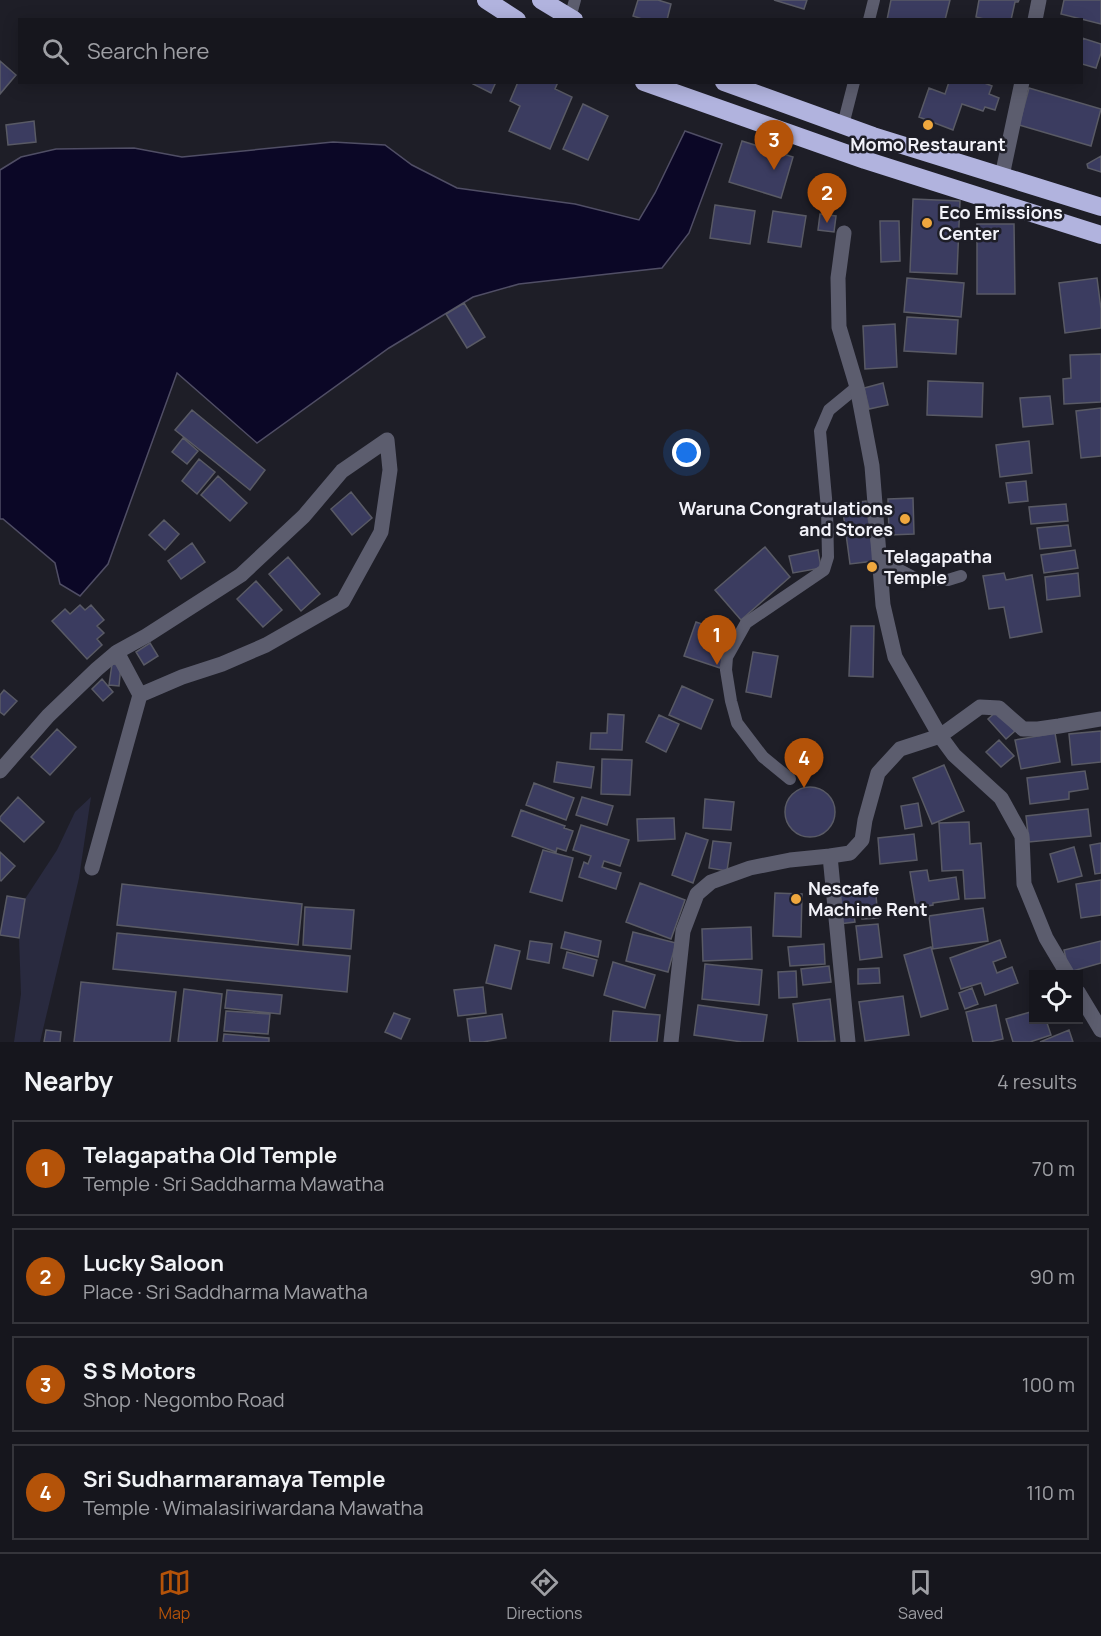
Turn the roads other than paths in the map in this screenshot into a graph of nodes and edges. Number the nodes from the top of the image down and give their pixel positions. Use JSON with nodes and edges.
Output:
{"nodes":[{"id":1,"x":486,"y":0,"type":"edge"},
{"id":2,"x":541,"y":0,"type":"edge"},
{"id":3,"x":874,"y":0,"type":"edge"},
{"id":4,"x":1039,"y":0,"type":"edge"},
{"id":5,"x":573,"y":12,"type":"edge"},
{"id":6,"x":514,"y":18,"type":"edge"},
{"id":7,"x":870,"y":18,"type":"edge"},
{"id":8,"x":1035,"y":18,"type":"edge"},
{"id":9,"x":650,"y":84,"type":"edge"},
{"id":10,"x":730,"y":84,"type":"edge"},
{"id":11,"x":853,"y":84,"type":"edge"},
{"id":12,"x":1022,"y":84,"type":"edge"},
{"id":13,"x":843,"y":125,"type":"junction"},
{"id":14,"x":1002,"y":176,"type":"junction"},
{"id":15,"x":1101,"y":207,"type":"edge"},
{"id":16,"x":844,"y":233,"type":"dead end"},
{"id":17,"x":1101,"y":235,"type":"edge"},
{"id":18,"x":857,"y":387,"type":"junction"},
{"id":19,"x":879,"y":559,"type":"junction"},
{"id":20,"x":961,"y":576,"type":"dead end"},
{"id":21,"x":117,"y":652,"type":"junction"},
{"id":22,"x":140,"y":694,"type":"junction"},
{"id":23,"x":1101,"y":719,"type":"edge"},
{"id":24,"x":940,"y":736,"type":"junction"},
{"id":25,"x":0,"y":771,"type":"edge"},
{"id":26,"x":790,"y":779,"type":"dead end"},
{"id":27,"x":830,"y":856,"type":"junction"},
{"id":28,"x":92,"y":868,"type":"dead end"},
{"id":29,"x":1065,"y":970,"type":"edge"},
{"id":30,"x":1083,"y":1000,"type":"edge"},
{"id":31,"x":1101,"y":1030,"type":"edge"},
{"id":32,"x":671,"y":1042,"type":"edge"},
{"id":33,"x":848,"y":1042,"type":"edge"}],
"edges":[{"from":1,"to":6,"type":"highway"},
{"from":2,"to":5,"type":"highway"},
{"from":3,"to":7,"type":"lane"},
{"from":4,"to":8,"type":"street"},
{"from":9,"to":17,"type":"highway"},
{"from":10,"to":13,"type":"highway"},
{"from":11,"to":13,"type":"lane"},
{"from":12,"to":14,"type":"street"},
{"from":13,"to":14,"type":"highway"},
{"from":14,"to":15,"type":"highway"},
{"from":16,"to":18,"type":"street"},
{"from":18,"to":19,"type":"street"},
{"from":18,"to":26,"type":"lane"},
{"from":19,"to":20,"type":"lane"},
{"from":19,"to":24,"type":"street"},
{"from":21,"to":22,"type":"street"},
{"from":21,"to":22,"type":"street"},
{"from":21,"to":25,"type":"street"},
{"from":22,"to":28,"type":"street"},
{"from":23,"to":24,"type":"street"},
{"from":24,"to":27,"type":"street"},
{"from":24,"to":29,"type":"street"},
{"from":27,"to":32,"type":"street"},
{"from":27,"to":33,"type":"street"},
{"from":30,"to":31,"type":"street"}]}
